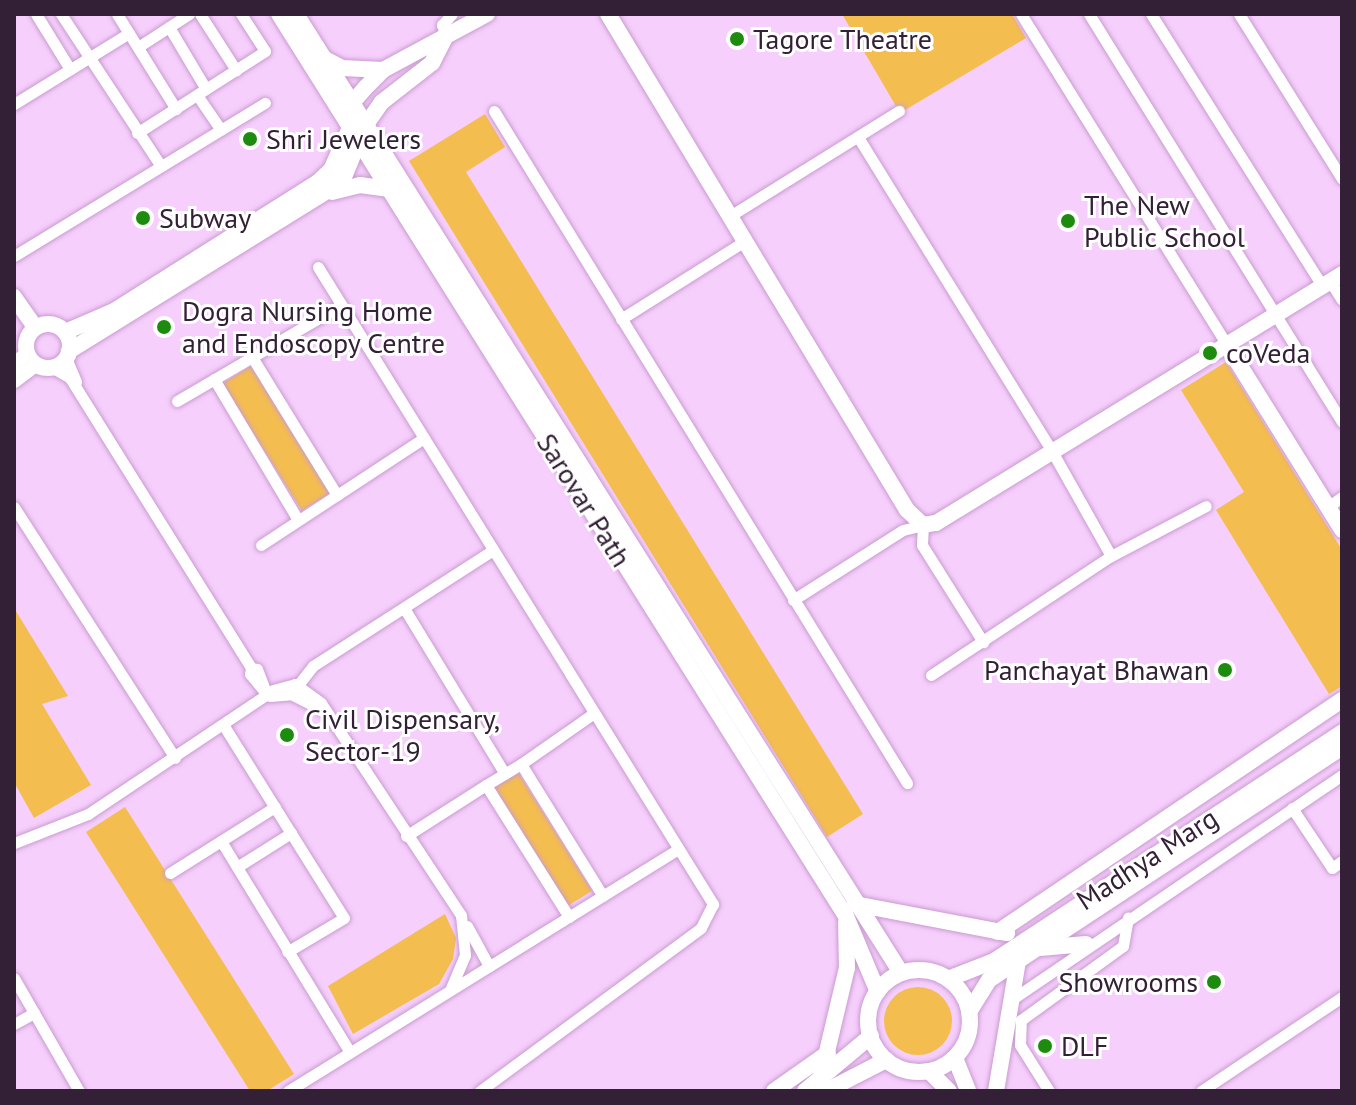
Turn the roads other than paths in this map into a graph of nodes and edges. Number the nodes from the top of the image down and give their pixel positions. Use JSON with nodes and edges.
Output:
{"nodes":[{"id":1,"x":36,"y":14,"type":"edge"},
{"id":2,"x":61,"y":14,"type":"edge"},
{"id":3,"x":117,"y":14,"type":"edge"},
{"id":4,"x":189,"y":14,"type":"edge"},
{"id":5,"x":200,"y":14,"type":"edge"},
{"id":6,"x":241,"y":14,"type":"edge"},
{"id":7,"x":279,"y":14,"type":"edge"},
{"id":8,"x":296,"y":14,"type":"edge"},
{"id":9,"x":452,"y":14,"type":"edge"},
{"id":10,"x":487,"y":14,"type":"edge"},
{"id":11,"x":608,"y":14,"type":"edge"},
{"id":12,"x":1021,"y":14,"type":"edge"},
{"id":13,"x":1089,"y":14,"type":"edge"},
{"id":14,"x":1151,"y":14,"type":"edge"},
{"id":15,"x":1239,"y":14,"type":"edge"},
{"id":16,"x":169,"y":27,"type":"junction"},
{"id":17,"x":129,"y":33,"type":"junction"},
{"id":18,"x":446,"y":36,"type":"junction"},
{"id":19,"x":138,"y":47,"type":"junction"},
{"id":20,"x":90,"y":58,"type":"junction"},
{"id":21,"x":323,"y":58,"type":"junction"},
{"id":22,"x":70,"y":69,"type":"junction"},
{"id":23,"x":236,"y":70,"type":"junction"},
{"id":24,"x":383,"y":70,"type":"junction"},
{"id":25,"x":202,"y":92,"type":"junction"},
{"id":26,"x":265,"y":103,"type":"dead end"},
{"id":27,"x":352,"y":103,"type":"junction"},
{"id":28,"x":14,"y":104,"type":"edge"},
{"id":29,"x":176,"y":109,"type":"junction"},
{"id":30,"x":494,"y":111,"type":"dead end"},
{"id":31,"x":899,"y":111,"type":"dead end"},
{"id":32,"x":357,"y":128,"type":"junction"},
{"id":33,"x":221,"y":130,"type":"junction"},
{"id":34,"x":137,"y":133,"type":"junction"},
{"id":35,"x":858,"y":137,"type":"junction"},
{"id":36,"x":359,"y":146,"type":"junction"},
{"id":37,"x":161,"y":166,"type":"junction"},
{"id":38,"x":1342,"y":179,"type":"edge"},
{"id":39,"x":388,"y":189,"type":"junction"},
{"id":40,"x":324,"y":195,"type":"junction"},
{"id":41,"x":282,"y":212,"type":"junction"},
{"id":42,"x":730,"y":216,"type":"junction"},
{"id":43,"x":745,"y":241,"type":"junction"},
{"id":44,"x":14,"y":256,"type":"edge"},
{"id":45,"x":318,"y":267,"type":"dead end"},
{"id":46,"x":1332,"y":280,"type":"edge"},
{"id":47,"x":14,"y":297,"type":"edge"},
{"id":48,"x":1342,"y":300,"type":"edge"},
{"id":49,"x":341,"y":305,"type":"junction"},
{"id":50,"x":1277,"y":314,"type":"junction"},
{"id":51,"x":117,"y":316,"type":"junction"},
{"id":52,"x":621,"y":319,"type":"junction"},
{"id":53,"x":35,"y":327,"type":"junction"},
{"id":54,"x":65,"y":332,"type":"junction"},
{"id":55,"x":1227,"y":345,"type":"junction"},
{"id":56,"x":252,"y":357,"type":"junction"},
{"id":57,"x":63,"y":359,"type":"junction"},
{"id":58,"x":25,"y":362,"type":"edge"},
{"id":59,"x":214,"y":379,"type":"junction"},
{"id":60,"x":14,"y":380,"type":"edge"},
{"id":61,"x":177,"y":401,"type":"dead end"},
{"id":62,"x":1342,"y":422,"type":"edge"},
{"id":63,"x":424,"y":438,"type":"junction"},
{"id":64,"x":1053,"y":453,"type":"junction"},
{"id":65,"x":337,"y":495,"type":"junction"},
{"id":66,"x":1335,"y":502,"type":"edge"},
{"id":67,"x":1206,"y":506,"type":"dead end"},
{"id":68,"x":14,"y":507,"type":"edge"},
{"id":69,"x":298,"y":520,"type":"junction"},
{"id":70,"x":923,"y":525,"type":"junction"},
{"id":71,"x":1342,"y":530,"type":"edge"},
{"id":72,"x":261,"y":545,"type":"dead end"},
{"id":73,"x":493,"y":550,"type":"junction"},
{"id":74,"x":1111,"y":556,"type":"junction"},
{"id":75,"x":793,"y":600,"type":"junction"},
{"id":76,"x":404,"y":608,"type":"junction"},
{"id":77,"x":983,"y":642,"type":"junction"},
{"id":78,"x":931,"y":675,"type":"dead end"},
{"id":79,"x":293,"y":689,"type":"junction"},
{"id":80,"x":268,"y":695,"type":"junction"},
{"id":81,"x":1342,"y":700,"type":"edge"},
{"id":82,"x":594,"y":713,"type":"junction"},
{"id":83,"x":224,"y":726,"type":"junction"},
{"id":84,"x":1342,"y":732,"type":"edge"},
{"id":85,"x":1342,"y":747,"type":"edge"},
{"id":86,"x":175,"y":758,"type":"junction"},
{"id":87,"x":521,"y":764,"type":"junction"},
{"id":88,"x":505,"y":774,"type":"junction"},
{"id":89,"x":1342,"y":775,"type":"edge"},
{"id":90,"x":907,"y":783,"type":"dead end"},
{"id":91,"x":486,"y":785,"type":"junction"},
{"id":92,"x":275,"y":807,"type":"junction"},
{"id":93,"x":1292,"y":808,"type":"junction"},
{"id":94,"x":291,"y":833,"type":"junction"},
{"id":95,"x":406,"y":836,"type":"junction"},
{"id":96,"x":221,"y":841,"type":"junction"},
{"id":97,"x":14,"y":843,"type":"edge"},
{"id":98,"x":678,"y":849,"type":"junction"},
{"id":99,"x":1342,"y":861,"type":"edge"},
{"id":100,"x":237,"y":867,"type":"junction"},
{"id":101,"x":1089,"y":869,"type":"junction"},
{"id":102,"x":170,"y":873,"type":"dead end"},
{"id":103,"x":1101,"y":889,"type":"junction"},
{"id":104,"x":603,"y":896,"type":"junction"},
{"id":105,"x":850,"y":910,"type":"junction"},
{"id":106,"x":461,"y":915,"type":"junction"},
{"id":107,"x":569,"y":917,"type":"junction"},
{"id":108,"x":1128,"y":917,"type":"junction"},
{"id":109,"x":998,"y":932,"type":"junction"},
{"id":110,"x":1033,"y":942,"type":"junction"},
{"id":111,"x":1086,"y":944,"type":"junction"},
{"id":112,"x":287,"y":952,"type":"junction"},
{"id":113,"x":1018,"y":961,"type":"junction"},
{"id":114,"x":489,"y":966,"type":"junction"},
{"id":115,"x":901,"y":973,"type":"junction"},
{"id":116,"x":14,"y":978,"type":"edge"},
{"id":117,"x":948,"y":979,"type":"junction"},
{"id":118,"x":450,"y":990,"type":"junction"},
{"id":119,"x":878,"y":992,"type":"junction"},
{"id":120,"x":1342,"y":997,"type":"edge"},
{"id":121,"x":1011,"y":1000,"type":"junction"},
{"id":122,"x":969,"y":1012,"type":"junction"},
{"id":123,"x":34,"y":1013,"type":"junction"},
{"id":124,"x":14,"y":1024,"type":"edge"},
{"id":125,"x":871,"y":1036,"type":"junction"},
{"id":126,"x":349,"y":1051,"type":"junction"},
{"id":127,"x":829,"y":1052,"type":"junction"},
{"id":128,"x":955,"y":1058,"type":"junction"},
{"id":129,"x":886,"y":1060,"type":"junction"},
{"id":130,"x":929,"y":1071,"type":"junction"},
{"id":131,"x":823,"y":1086,"type":"edge"},
{"id":132,"x":79,"y":1091,"type":"edge"},
{"id":133,"x":288,"y":1091,"type":"edge"},
{"id":134,"x":480,"y":1091,"type":"edge"},
{"id":135,"x":774,"y":1091,"type":"edge"},
{"id":136,"x":805,"y":1091,"type":"edge"},
{"id":137,"x":949,"y":1091,"type":"edge"},
{"id":138,"x":968,"y":1091,"type":"edge"},
{"id":139,"x":996,"y":1091,"type":"edge"},
{"id":140,"x":1049,"y":1091,"type":"edge"},
{"id":141,"x":1201,"y":1091,"type":"edge"}],
"edges":[{"from":1,"to":22,"type":"street"},
{"from":2,"to":20,"type":"street"},
{"from":3,"to":17,"type":"street"},
{"from":4,"to":16,"type":"street"},
{"from":5,"to":23,"type":"street"},
{"from":6,"to":23,"type":"street"},
{"from":7,"to":32,"type":"main road","name":"Sarovar Path"},
{"from":8,"to":21,"type":"main road"},
{"from":9,"to":18,"type":"street"},
{"from":10,"to":18,"type":"main road"},
{"from":11,"to":42,"type":"main road"},
{"from":12,"to":55,"type":"street"},
{"from":13,"to":50,"type":"street"},
{"from":14,"to":46,"type":"street"},
{"from":15,"to":38,"type":"street"},
{"from":16,"to":19,"type":"street"},
{"from":16,"to":25,"type":"street"},
{"from":17,"to":19,"type":"street"},
{"from":17,"to":20,"type":"street"},
{"from":18,"to":24,"type":"main road"},
{"from":18,"to":32,"type":"main road"},
{"from":19,"to":29,"type":"street"},
{"from":20,"to":22,"type":"street"},
{"from":20,"to":34,"type":"street"},
{"from":21,"to":24,"type":"main road"},
{"from":21,"to":27,"type":"main road"},
{"from":22,"to":28,"type":"street"},
{"from":23,"to":25,"type":"street"},
{"from":24,"to":27,"type":"main road"},
{"from":25,"to":29,"type":"street"},
{"from":25,"to":33,"type":"street"},
{"from":26,"to":33,"type":"street"},
{"from":27,"to":32,"type":"main road"},
{"from":29,"to":34,"type":"street"},
{"from":30,"to":52,"type":"street"},
{"from":31,"to":35,"type":"street"},
{"from":32,"to":36,"type":"main road","name":"Sarovar Path"},
{"from":32,"to":41,"type":"main road"},
{"from":32,"to":105,"type":"main road","name":"Sarovar Path"},
{"from":33,"to":37,"type":"street"},
{"from":34,"to":37,"type":"street"},
{"from":35,"to":42,"type":"street"},
{"from":35,"to":64,"type":"street"},
{"from":36,"to":39,"type":"main road","name":"Sarovar Path"},
{"from":36,"to":40,"type":"main road"},
{"from":37,"to":44,"type":"street"},
{"from":39,"to":40,"type":"main road"},
{"from":39,"to":105,"type":"main road","name":"Sarovar Path"},
{"from":40,"to":41,"type":"main road"},
{"from":41,"to":51,"type":"main road"},
{"from":42,"to":43,"type":"main road"},
{"from":43,"to":52,"type":"street"},
{"from":43,"to":70,"type":"main road"},
{"from":45,"to":49,"type":"street"},
{"from":46,"to":48,"type":"street"},
{"from":46,"to":50,"type":"main road"},
{"from":47,"to":53,"type":"main road"},
{"from":49,"to":56,"type":"street"},
{"from":49,"to":63,"type":"street"},
{"from":50,"to":55,"type":"main road"},
{"from":50,"to":62,"type":"street"},
{"from":51,"to":54,"type":"main road"},
{"from":51,"to":57,"type":"main road"},
{"from":52,"to":75,"type":"street"},
{"from":53,"to":54,"type":"main road"},
{"from":53,"to":58,"type":"main road"},
{"from":54,"to":57,"type":"main road"},
{"from":55,"to":64,"type":"main road"},
{"from":55,"to":66,"type":"main road"},
{"from":56,"to":59,"type":"street"},
{"from":56,"to":65,"type":"street"},
{"from":57,"to":58,"type":"main road"},
{"from":57,"to":80,"type":"street"},
{"from":58,"to":60,"type":"main road"},
{"from":59,"to":61,"type":"street"},
{"from":59,"to":69,"type":"street"},
{"from":63,"to":65,"type":"street"},
{"from":63,"to":73,"type":"street"},
{"from":64,"to":70,"type":"main road"},
{"from":64,"to":74,"type":"street"},
{"from":65,"to":69,"type":"street"},
{"from":66,"to":71,"type":"main road"},
{"from":67,"to":74,"type":"street"},
{"from":68,"to":86,"type":"street"},
{"from":69,"to":72,"type":"street"},
{"from":70,"to":75,"type":"street"},
{"from":70,"to":77,"type":"street"},
{"from":73,"to":76,"type":"street"},
{"from":73,"to":82,"type":"street"},
{"from":74,"to":77,"type":"street"},
{"from":75,"to":90,"type":"street"},
{"from":76,"to":79,"type":"street"},
{"from":76,"to":88,"type":"street"},
{"from":77,"to":78,"type":"street"},
{"from":79,"to":80,"type":"street"},
{"from":79,"to":95,"type":"street"},
{"from":80,"to":83,"type":"street"},
{"from":81,"to":101,"type":"main road"},
{"from":82,"to":87,"type":"street"},
{"from":82,"to":98,"type":"street"},
{"from":83,"to":86,"type":"street"},
{"from":83,"to":92,"type":"street"},
{"from":84,"to":103,"type":"main road","name":"Madhya Marg"},
{"from":85,"to":110,"type":"main road","name":"Madhya Marg"},
{"from":86,"to":97,"type":"street"},
{"from":87,"to":88,"type":"street"},
{"from":87,"to":104,"type":"street"},
{"from":88,"to":91,"type":"street"},
{"from":89,"to":93,"type":"street"},
{"from":91,"to":95,"type":"street"},
{"from":91,"to":107,"type":"street"},
{"from":92,"to":94,"type":"street"},
{"from":92,"to":96,"type":"street"},
{"from":93,"to":99,"type":"street"},
{"from":93,"to":108,"type":"street"},
{"from":94,"to":100,"type":"street"},
{"from":94,"to":112,"type":"street"},
{"from":95,"to":106,"type":"street"},
{"from":96,"to":100,"type":"street"},
{"from":96,"to":102,"type":"street"},
{"from":98,"to":104,"type":"street"},
{"from":98,"to":134,"type":"street"},
{"from":100,"to":112,"type":"street"},
{"from":101,"to":103,"type":"main road"},
{"from":101,"to":109,"type":"main road"},
{"from":103,"to":110,"type":"main road","name":"Madhya Marg"},
{"from":104,"to":107,"type":"street"},
{"from":105,"to":109,"type":"main road"},
{"from":105,"to":115,"type":"main road","name":"Sarovar Path"},
{"from":105,"to":119,"type":"main road","name":"Sarovar Path"},
{"from":105,"to":127,"type":"main road"},
{"from":106,"to":114,"type":"street"},
{"from":106,"to":118,"type":"street"},
{"from":107,"to":114,"type":"street"},
{"from":108,"to":111,"type":"street"},
{"from":108,"to":140,"type":"street"},
{"from":109,"to":110,"type":"main road"},
{"from":110,"to":111,"type":"main road"},
{"from":110,"to":113,"type":"main road","name":"Madhya Marg"},
{"from":110,"to":117,"type":"main road","name":"Madhya Marg"},
{"from":111,"to":121,"type":"street"},
{"from":112,"to":126,"type":"street"},
{"from":113,"to":121,"type":"main road"},
{"from":113,"to":122,"type":"main road","name":"Madhya Marg"},
{"from":114,"to":118,"type":"street"},
{"from":115,"to":117,"type":"main road"},
{"from":115,"to":119,"type":"main road"},
{"from":116,"to":123,"type":"street"},
{"from":117,"to":122,"type":"main road"},
{"from":118,"to":126,"type":"street"},
{"from":119,"to":125,"type":"main road"},
{"from":120,"to":141,"type":"street"},
{"from":121,"to":139,"type":"main road"},
{"from":122,"to":128,"type":"main road"},
{"from":123,"to":124,"type":"street"},
{"from":123,"to":132,"type":"street"},
{"from":125,"to":129,"type":"main road"},
{"from":125,"to":131,"type":"main road"},
{"from":126,"to":133,"type":"street"},
{"from":127,"to":131,"type":"main road"},
{"from":127,"to":135,"type":"main road"},
{"from":128,"to":130,"type":"main road"},
{"from":128,"to":138,"type":"main road"},
{"from":129,"to":130,"type":"main road"},
{"from":129,"to":131,"type":"main road"},
{"from":130,"to":137,"type":"main road"},
{"from":131,"to":136,"type":"main road"}]}
